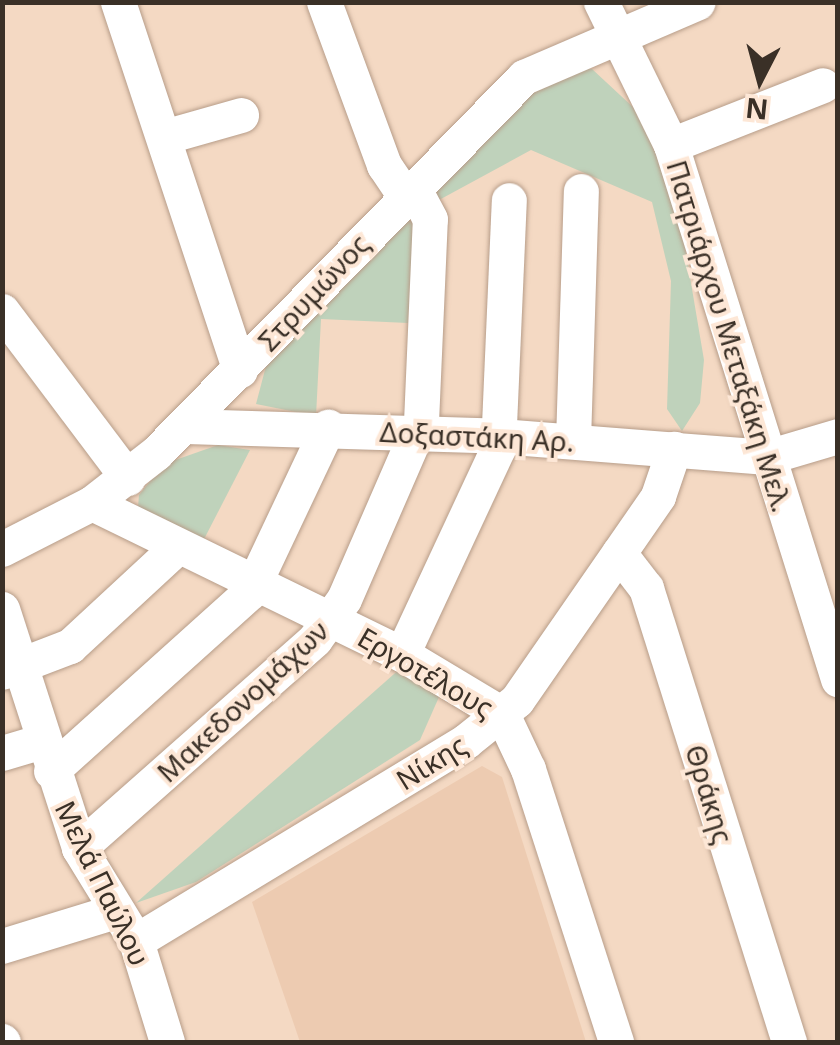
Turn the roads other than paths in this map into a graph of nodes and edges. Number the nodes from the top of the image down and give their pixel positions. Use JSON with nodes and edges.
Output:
{"nodes":[{"id":1,"x":118,"y":2,"type":"edge"},
{"id":2,"x":324,"y":2,"type":"edge"},
{"id":3,"x":601,"y":2,"type":"edge"},
{"id":4,"x":698,"y":2,"type":"edge"},
{"id":5,"x":620,"y":34,"type":"junction"},
{"id":6,"x":823,"y":85,"type":"dead end"},
{"id":7,"x":241,"y":115,"type":"dead end"},
{"id":8,"x":168,"y":136,"type":"junction"},
{"id":9,"x":671,"y":146,"type":"junction"},
{"id":10,"x":409,"y":191,"type":"junction"},
{"id":11,"x":581,"y":191,"type":"dead end"},
{"id":12,"x":510,"y":200,"type":"dead end"},
{"id":13,"x":2,"y":310,"type":"edge"},
{"id":14,"x":240,"y":370,"type":"junction"},
{"id":15,"x":186,"y":426,"type":"junction"},
{"id":16,"x":328,"y":427,"type":"junction"},
{"id":17,"x":416,"y":432,"type":"junction"},
{"id":18,"x":500,"y":436,"type":"junction"},
{"id":19,"x":838,"y":436,"type":"edge"},
{"id":20,"x":573,"y":441,"type":"junction"},
{"id":21,"x":674,"y":449,"type":"junction"},
{"id":22,"x":766,"y":457,"type":"junction"},
{"id":23,"x":128,"y":478,"type":"junction"},
{"id":24,"x":92,"y":504,"type":"junction"},
{"id":25,"x":177,"y":547,"type":"junction"},
{"id":26,"x":2,"y":549,"type":"edge"},
{"id":27,"x":619,"y":553,"type":"junction"},
{"id":28,"x":257,"y":584,"type":"junction"},
{"id":29,"x":2,"y":609,"type":"edge"},
{"id":30,"x":332,"y":620,"type":"junction"},
{"id":31,"x":402,"y":654,"type":"junction"},
{"id":32,"x":11,"y":669,"type":"edge"},
{"id":33,"x":836,"y":671,"type":"edge"},
{"id":34,"x":502,"y":714,"type":"junction"},
{"id":35,"x":2,"y":753,"type":"edge"},
{"id":36,"x":46,"y":756,"type":"junction"},
{"id":37,"x":80,"y":848,"type":"junction"},
{"id":38,"x":116,"y":911,"type":"junction"},
{"id":39,"x":136,"y":942,"type":"junction"},
{"id":40,"x":2,"y":946,"type":"edge"},
{"id":41,"x":168,"y":1042,"type":"edge"},
{"id":42,"x":616,"y":1042,"type":"edge"},
{"id":43,"x":788,"y":1042,"type":"edge"}],
"edges":[{"from":1,"to":8,"type":"street"},
{"from":2,"to":10,"type":"street","name":"Μακεδονομάχων"},
{"from":3,"to":5,"type":"street","name":"Πατριάρχου Μεταξάκη Μελ."},
{"from":4,"to":5,"type":"street","name":"Στρυμώνος"},
{"from":5,"to":9,"type":"street","name":"Πατριάρχου Μεταξάκη Μελ."},
{"from":5,"to":10,"type":"street","name":"Στρυμώνος"},
{"from":6,"to":9,"type":"street"},
{"from":7,"to":8,"type":"street"},
{"from":8,"to":14,"type":"street"},
{"from":9,"to":22,"type":"street","name":"Πατριάρχου Μεταξάκη Μελ."},
{"from":10,"to":14,"type":"street","name":"Στρυμώνος"},
{"from":10,"to":17,"type":"street","name":"Μακεδονομάχων"},
{"from":11,"to":20,"type":"street"},
{"from":12,"to":18,"type":"street"},
{"from":13,"to":23,"type":"street"},
{"from":14,"to":15,"type":"street","name":"Στρυμώνος"},
{"from":15,"to":16,"type":"street","name":"Δοξαστάκη Αρ."},
{"from":15,"to":23,"type":"street","name":"Στρυμώνος"},
{"from":16,"to":17,"type":"street","name":"Δοξαστάκη Αρ."},
{"from":16,"to":28,"type":"street"},
{"from":17,"to":18,"type":"street","name":"Δοξαστάκη Αρ."},
{"from":17,"to":30,"type":"street","name":"Μακεδονομάχων"},
{"from":18,"to":20,"type":"street","name":"Δοξαστάκη Αρ."},
{"from":18,"to":31,"type":"street"},
{"from":19,"to":22,"type":"street"},
{"from":20,"to":21,"type":"street","name":"Δοξαστάκη Αρ."},
{"from":21,"to":22,"type":"street","name":"Δοξαστάκη Αρ."},
{"from":21,"to":27,"type":"street","name":"Νίκης"},
{"from":22,"to":33,"type":"street","name":"Πατριάρχου Μεταξάκη Μελ."},
{"from":23,"to":24,"type":"street","name":"Στρυμώνος"},
{"from":24,"to":25,"type":"street","name":"Εργοτέλους"},
{"from":24,"to":26,"type":"street","name":"Στρυμώνος"},
{"from":25,"to":28,"type":"street","name":"Εργοτέλους"},
{"from":25,"to":32,"type":"street"},
{"from":27,"to":34,"type":"street","name":"Νίκης"},
{"from":27,"to":43,"type":"street","name":"Θράκης"},
{"from":28,"to":30,"type":"street","name":"Εργοτέλους"},
{"from":28,"to":36,"type":"street"},
{"from":29,"to":32,"type":"street","name":"Μελά Παύλου"},
{"from":30,"to":31,"type":"street","name":"Εργοτέλους"},
{"from":30,"to":37,"type":"street","name":"Μακεδονομάχων"},
{"from":31,"to":34,"type":"street","name":"Εργοτέλους"},
{"from":32,"to":36,"type":"street","name":"Μελά Παύλου"},
{"from":34,"to":39,"type":"street","name":"Νίκης"},
{"from":34,"to":42,"type":"street","name":"Εργοτέλους"},
{"from":35,"to":36,"type":"street"},
{"from":36,"to":37,"type":"street","name":"Μελά Παύλου"},
{"from":37,"to":38,"type":"street","name":"Μελά Παύλου"},
{"from":38,"to":39,"type":"street","name":"Μελά Παύλου"},
{"from":38,"to":40,"type":"street"},
{"from":39,"to":41,"type":"street","name":"Μελά Παύλου"}]}
